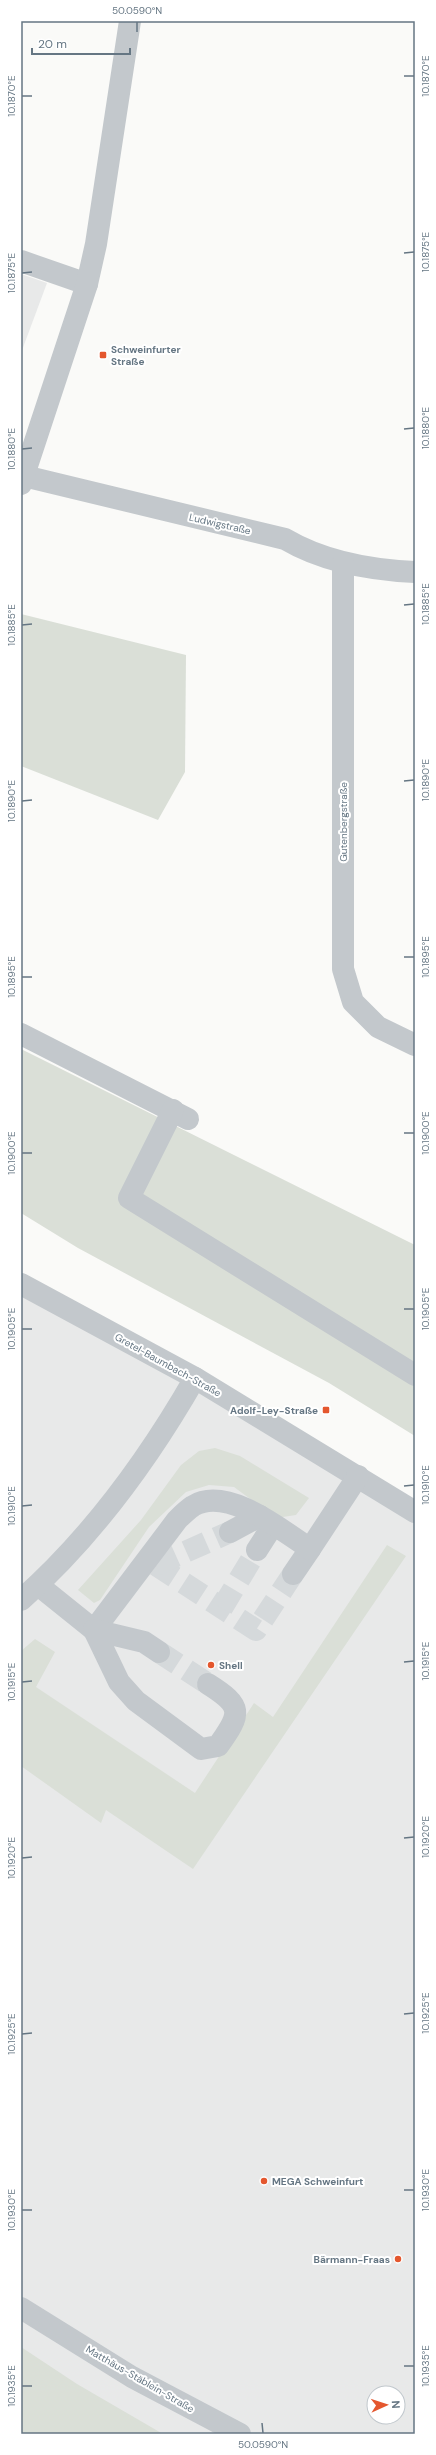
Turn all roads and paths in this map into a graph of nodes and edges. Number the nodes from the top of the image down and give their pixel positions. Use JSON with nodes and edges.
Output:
{"nodes":[{"id":1,"x":130,"y":21,"type":"edge"},
{"id":2,"x":21,"y":261,"type":"edge"},
{"id":3,"x":87,"y":284,"type":"junction"},
{"id":4,"x":23,"y":480,"type":"edge"},
{"id":5,"x":343,"y":563,"type":"junction"},
{"id":6,"x":415,"y":572,"type":"edge"},
{"id":7,"x":21,"y":1034,"type":"edge"},
{"id":8,"x":415,"y":1045,"type":"edge"},
{"id":9,"x":21,"y":1284,"type":"edge"},
{"id":10,"x":415,"y":1375,"type":"edge"},
{"id":11,"x":195,"y":1378,"type":"junction"},
{"id":12,"x":358,"y":1476,"type":"junction"},
{"id":13,"x":415,"y":1512,"type":"edge"},
{"id":14,"x":266,"y":1521,"type":"junction"},
{"id":15,"x":230,"y":1532,"type":"tunnel mouth"},
{"id":16,"x":310,"y":1549,"type":"junction"},
{"id":17,"x":257,"y":1550,"type":"tunnel mouth"},
{"id":18,"x":293,"y":1574,"type":"tunnel mouth"},
{"id":19,"x":38,"y":1585,"type":"junction"},
{"id":20,"x":21,"y":1600,"type":"edge"},
{"id":21,"x":94,"y":1630,"type":"junction"},
{"id":22,"x":159,"y":1652,"type":"tunnel mouth"},
{"id":23,"x":208,"y":1684,"type":"tunnel mouth"},
{"id":24,"x":21,"y":2308,"type":"edge"},
{"id":25,"x":240,"y":2434,"type":"edge"}],
"edges":[{"from":1,"to":3,"type":"street"},
{"from":2,"to":3,"type":"street"},
{"from":3,"to":4,"type":"street"},
{"from":4,"to":5,"type":"street","name":"Ludwigstraße"},
{"from":5,"to":6,"type":"street","name":"Ludwigstraße"},
{"from":5,"to":8,"type":"street","name":"Gutenbergstraße"},
{"from":7,"to":10,"type":"street"},
{"from":9,"to":11,"type":"street","name":"Gretel-Baumbach-Straße"},
{"from":11,"to":12,"type":"street","name":"Gretel-Baumbach-Straße"},
{"from":11,"to":19,"type":"street"},
{"from":12,"to":13,"type":"street","name":"Gretel-Baumbach-Straße"},
{"from":12,"to":16,"type":"street"},
{"from":14,"to":15,"type":"street"},
{"from":14,"to":16,"type":"street"},
{"from":14,"to":17,"type":"street"},
{"from":14,"to":21,"type":"street"},
{"from":16,"to":18,"type":"street"},
{"from":19,"to":20,"type":"street"},
{"from":19,"to":21,"type":"street"},
{"from":21,"to":22,"type":"street"},
{"from":21,"to":23,"type":"street"},
{"from":24,"to":25,"type":"street","name":"Matthäus-Stäblein-Straße"}]}
